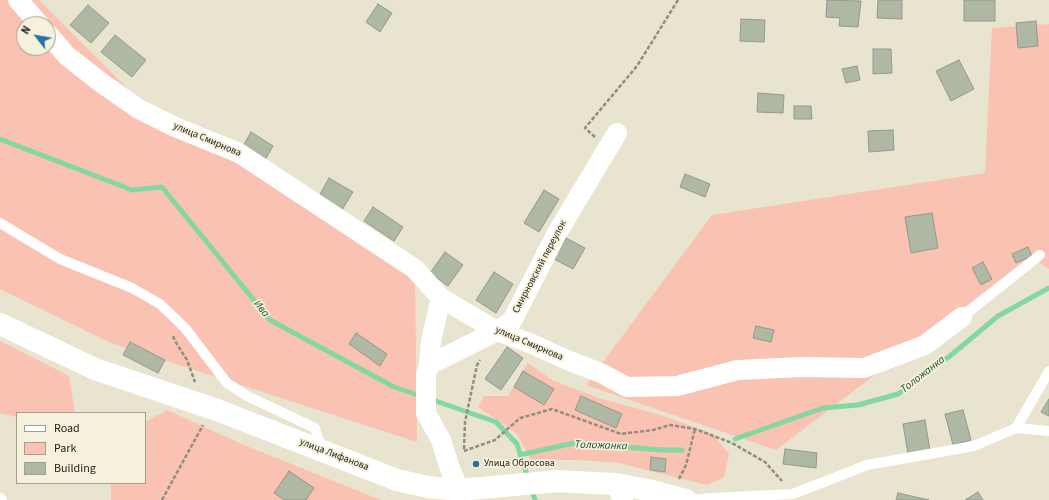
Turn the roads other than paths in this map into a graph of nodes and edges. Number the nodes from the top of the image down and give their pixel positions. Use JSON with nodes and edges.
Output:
{"nodes":[{"id":1,"x":18,"y":0,"type":"edge"},
{"id":2,"x":32,"y":16,"type":"edge"},
{"id":3,"x":56,"y":43,"type":"edge"},
{"id":4,"x":617,"y":133,"type":"dead end"},
{"id":5,"x":0,"y":223,"type":"edge"},
{"id":6,"x":1040,"y":255,"type":"dead end"},
{"id":7,"x":441,"y":298,"type":"junction"},
{"id":8,"x":962,"y":317,"type":"joint"},
{"id":9,"x":0,"y":324,"type":"edge"},
{"id":10,"x":496,"y":331,"type":"junction"},
{"id":11,"x":428,"y":370,"type":"junction"},
{"id":12,"x":1049,"y":371,"type":"edge"},
{"id":13,"x":1016,"y":428,"type":"junction"},
{"id":14,"x":1049,"y":431,"type":"edge"},
{"id":15,"x":336,"y":456,"type":"junction"},
{"id":16,"x":459,"y":490,"type":"junction"},
{"id":17,"x":620,"y":492,"type":"edge"},
{"id":18,"x":681,"y":492,"type":"edge"},
{"id":19,"x":491,"y":493,"type":"edge"},
{"id":20,"x":0,"y":498,"type":"edge"},
{"id":21,"x":2,"y":500,"type":"edge"},
{"id":22,"x":691,"y":500,"type":"edge"}],
"edges":[{"from":1,"to":2,"type":"street"},
{"from":3,"to":7,"type":"street","name":"улица Смирнова"},
{"from":4,"to":10,"type":"street","name":"Смирновский переулок"},
{"from":5,"to":15,"type":"lane"},
{"from":6,"to":8,"type":"lane"},
{"from":7,"to":10,"type":"street","name":"улица Смирнова"},
{"from":7,"to":11,"type":"street"},
{"from":8,"to":10,"type":"street","name":"улица Смирнова"},
{"from":9,"to":15,"type":"street","name":"улица Лифанова"},
{"from":10,"to":11,"type":"street","name":"Смирновский переулок"},
{"from":11,"to":16,"type":"street"},
{"from":12,"to":13,"type":"lane"},
{"from":13,"to":14,"type":"lane"},
{"from":13,"to":22,"type":"lane"},
{"from":15,"to":16,"type":"street","name":"улица Лифанова"},
{"from":16,"to":19,"type":"street","name":"улица Лифанова"},
{"from":17,"to":18,"type":"street","name":"улица Лифанова"},
{"from":17,"to":19,"type":"street","name":"улица Лифанова"},
{"from":20,"to":21,"type":"lane"}]}
